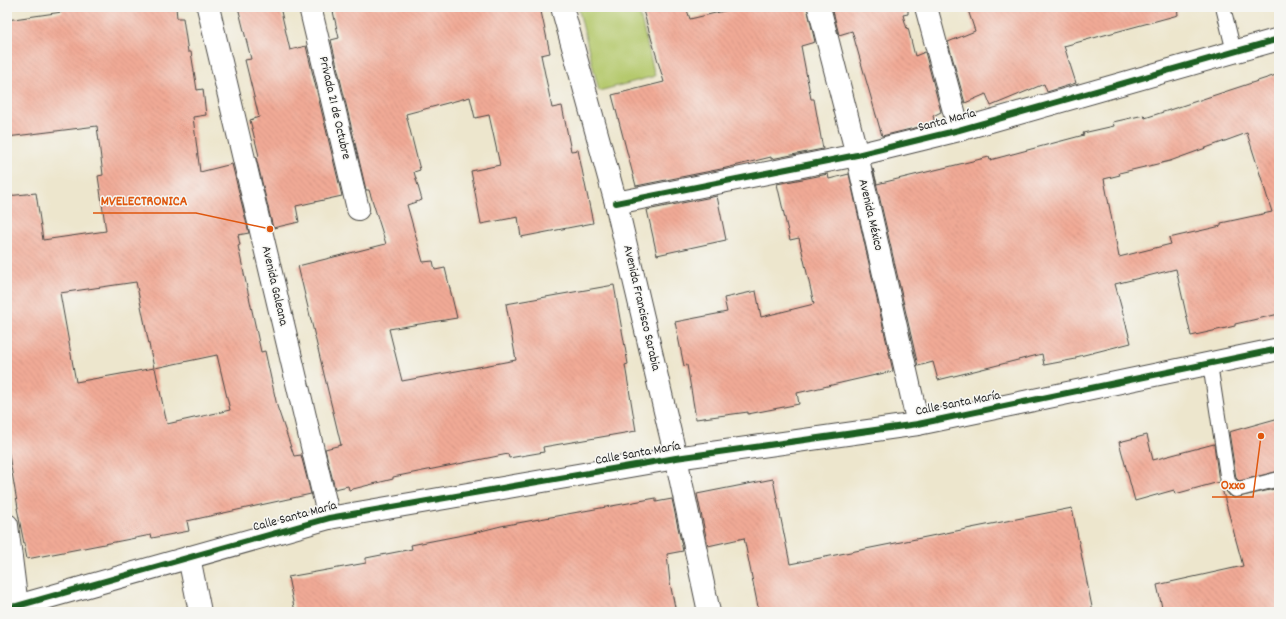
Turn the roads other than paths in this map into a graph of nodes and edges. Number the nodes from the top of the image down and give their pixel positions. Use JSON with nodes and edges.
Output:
{"nodes":[{"id":1,"x":208,"y":7,"type":"edge"},
{"id":2,"x":310,"y":7,"type":"edge"},
{"id":3,"x":562,"y":7,"type":"edge"},
{"id":4,"x":819,"y":7,"type":"edge"},
{"id":5,"x":926,"y":7,"type":"edge"},
{"id":6,"x":1223,"y":7,"type":"edge"},
{"id":7,"x":1279,"y":39,"type":"edge"},
{"id":8,"x":1234,"y":52,"type":"junction"},
{"id":9,"x":958,"y":130,"type":"junction"},
{"id":10,"x":857,"y":155,"type":"junction"},
{"id":11,"x":616,"y":203,"type":"junction"},
{"id":12,"x":358,"y":209,"type":"dead end"},
{"id":13,"x":1279,"y":349,"type":"edge"},
{"id":14,"x":1210,"y":364,"type":"junction"},
{"id":15,"x":918,"y":424,"type":"junction"},
{"id":16,"x":676,"y":458,"type":"junction"},
{"id":17,"x":1279,"y":478,"type":"edge"},
{"id":18,"x":329,"y":518,"type":"junction"},
{"id":19,"x":7,"y":525,"type":"edge"},
{"id":20,"x":190,"y":557,"type":"junction"},
{"id":21,"x":12,"y":607,"type":"edge"},
{"id":22,"x":200,"y":612,"type":"edge"},
{"id":23,"x":709,"y":612,"type":"edge"}],
"edges":[{"from":1,"to":18,"type":"street","name":"Avenida Galeana"},
{"from":2,"to":12,"type":"street","name":"Privada 21 de Octubre"},
{"from":3,"to":11,"type":"street","name":"Avenida Francisco Sarabia"},
{"from":4,"to":10,"type":"street","name":"Avenida México"},
{"from":5,"to":9,"type":"street"},
{"from":6,"to":8,"type":"lane"},
{"from":7,"to":8,"type":"street","name":"Santa María"},
{"from":8,"to":9,"type":"street","name":"Santa María"},
{"from":9,"to":10,"type":"street","name":"Santa María"},
{"from":10,"to":11,"type":"street","name":"Santa María"},
{"from":10,"to":15,"type":"street","name":"Avenida México"},
{"from":11,"to":16,"type":"street","name":"Avenida Francisco Sarabia"},
{"from":13,"to":14,"type":"street","name":"Calle Santa María"},
{"from":14,"to":15,"type":"street","name":"Calle Santa María"},
{"from":14,"to":17,"type":"lane"},
{"from":15,"to":16,"type":"street","name":"Calle Santa María"},
{"from":16,"to":18,"type":"street","name":"Calle Santa María"},
{"from":16,"to":23,"type":"street","name":"Avenida Francisco Sarabia"},
{"from":18,"to":20,"type":"street","name":"Calle Santa María"},
{"from":19,"to":21,"type":"street"},
{"from":20,"to":21,"type":"street","name":"Calle Santa María"},
{"from":20,"to":22,"type":"street"}]}
